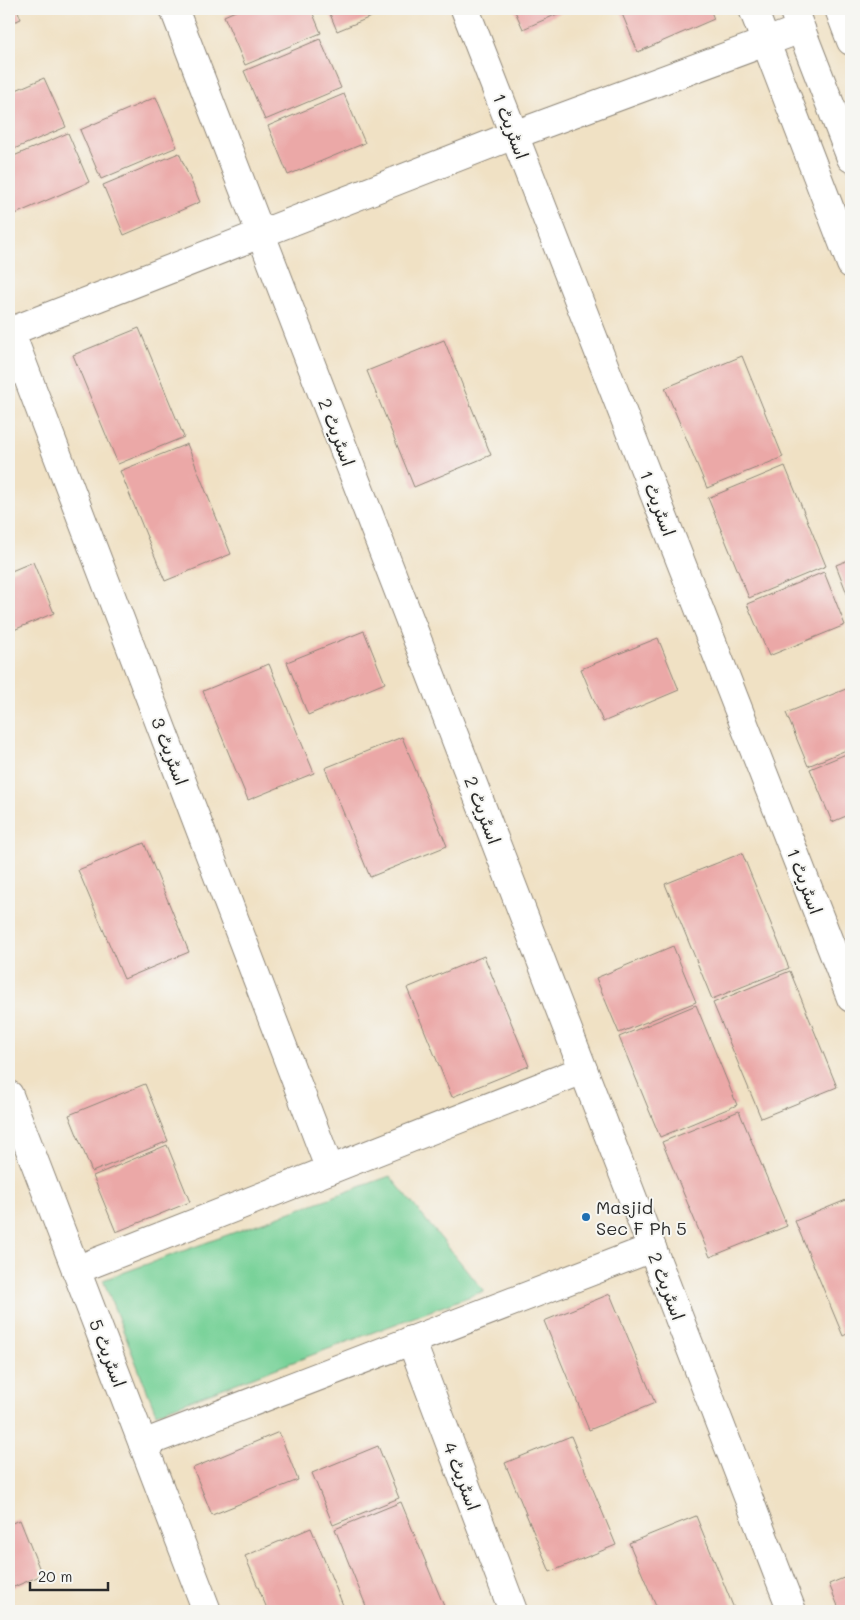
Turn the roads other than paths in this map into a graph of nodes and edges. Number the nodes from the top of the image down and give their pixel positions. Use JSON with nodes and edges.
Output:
{"nodes":[{"id":1,"x":174,"y":9,"type":"edge"},
{"id":2,"x":465,"y":9,"type":"edge"},
{"id":3,"x":753,"y":9,"type":"edge"},
{"id":4,"x":839,"y":9,"type":"edge"},
{"id":5,"x":797,"y":19,"type":"edge"},
{"id":6,"x":851,"y":40,"type":"edge"},
{"id":7,"x":766,"y":42,"type":"junction"},
{"id":8,"x":514,"y":135,"type":"junction"},
{"id":9,"x":851,"y":158,"type":"edge"},
{"id":10,"x":261,"y":234,"type":"junction"},
{"id":11,"x":851,"y":264,"type":"edge"},
{"id":12,"x":9,"y":330,"type":"edge"},
{"id":13,"x":851,"y":998,"type":"edge"},
{"id":14,"x":583,"y":1070,"type":"junction"},
{"id":15,"x":9,"y":1095,"type":"edge"},
{"id":16,"x":330,"y":1170,"type":"junction"},
{"id":17,"x":652,"y":1248,"type":"junction"},
{"id":18,"x":76,"y":1270,"type":"junction"},
{"id":19,"x":411,"y":1340,"type":"junction"},
{"id":20,"x":143,"y":1444,"type":"junction"},
{"id":21,"x":207,"y":1611,"type":"edge"},
{"id":22,"x":513,"y":1611,"type":"edge"},
{"id":23,"x":792,"y":1611,"type":"edge"}],
"edges":[{"from":1,"to":10,"type":"street","name":"اسٹریٹ 2"},
{"from":2,"to":8,"type":"street","name":"اسٹریٹ 1"},
{"from":3,"to":7,"type":"street"},
{"from":4,"to":6,"type":"street"},
{"from":5,"to":7,"type":"street"},
{"from":5,"to":9,"type":"street"},
{"from":7,"to":8,"type":"street"},
{"from":7,"to":11,"type":"street"},
{"from":8,"to":10,"type":"street"},
{"from":8,"to":13,"type":"street","name":"اسٹریٹ 1"},
{"from":10,"to":12,"type":"street"},
{"from":10,"to":14,"type":"street","name":"اسٹریٹ 2"},
{"from":12,"to":16,"type":"street","name":"اسٹریٹ 3"},
{"from":14,"to":16,"type":"street"},
{"from":14,"to":17,"type":"street","name":"اسٹریٹ 2"},
{"from":15,"to":18,"type":"street","name":"اسٹریٹ 5"},
{"from":16,"to":18,"type":"street"},
{"from":17,"to":19,"type":"street"},
{"from":17,"to":23,"type":"street","name":"اسٹریٹ 2"},
{"from":18,"to":20,"type":"street","name":"اسٹریٹ 5"},
{"from":19,"to":20,"type":"street"},
{"from":19,"to":22,"type":"street","name":"اسٹریٹ 4"},
{"from":20,"to":21,"type":"street","name":"اسٹریٹ 5"}]}
